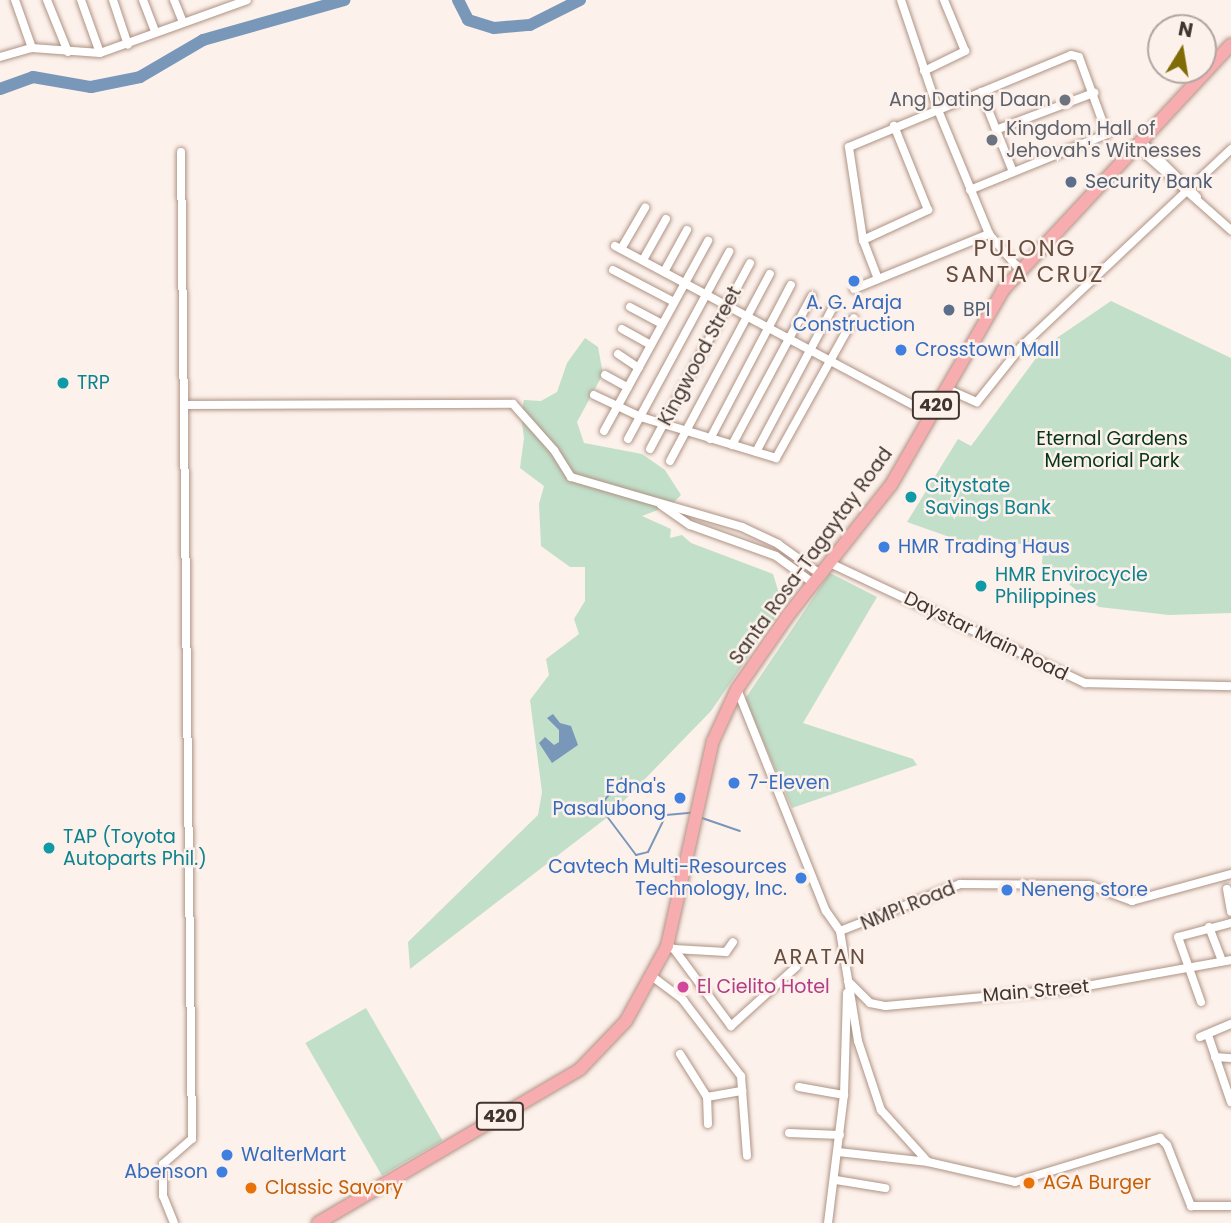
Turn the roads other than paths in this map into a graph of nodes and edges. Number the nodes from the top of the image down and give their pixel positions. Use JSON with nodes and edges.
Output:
{"nodes":[{"id":1,"x":15,"y":0,"type":"edge"},
{"id":2,"x":47,"y":0,"type":"edge"},
{"id":3,"x":81,"y":0,"type":"edge"},
{"id":4,"x":113,"y":0,"type":"edge"},
{"id":5,"x":143,"y":0,"type":"edge"},
{"id":6,"x":174,"y":0,"type":"edge"},
{"id":7,"x":207,"y":0,"type":"edge"},
{"id":8,"x":901,"y":0,"type":"edge"},
{"id":9,"x":944,"y":0,"type":"edge"},
{"id":10,"x":240,"y":1,"type":"edge"},
{"id":11,"x":211,"y":10,"type":"junction"},
{"id":12,"x":182,"y":20,"type":"junction"},
{"id":13,"x":155,"y":32,"type":"junction"},
{"id":14,"x":128,"y":45,"type":"junction"},
{"id":15,"x":1231,"y":45,"type":"edge"},
{"id":16,"x":32,"y":48,"type":"junction"},
{"id":17,"x":68,"y":52,"type":"junction"},
{"id":18,"x":100,"y":53,"type":"junction"},
{"id":19,"x":1,"y":55,"type":"edge"},
{"id":20,"x":925,"y":71,"type":"junction"},
{"id":21,"x":981,"y":92,"type":"junction"},
{"id":22,"x":1094,"y":93,"type":"junction"},
{"id":23,"x":938,"y":110,"type":"junction"},
{"id":24,"x":894,"y":126,"type":"junction"},
{"id":25,"x":998,"y":129,"type":"junction"},
{"id":26,"x":1138,"y":143,"type":"junction"},
{"id":27,"x":1231,"y":149,"type":"edge"},
{"id":28,"x":181,"y":152,"type":"dead end"},
{"id":29,"x":1013,"y":172,"type":"junction"},
{"id":30,"x":1188,"y":189,"type":"junction"},
{"id":31,"x":970,"y":190,"type":"junction"},
{"id":32,"x":645,"y":208,"type":"dead end"},
{"id":33,"x":666,"y":219,"type":"dead end"},
{"id":34,"x":687,"y":230,"type":"dead end"},
{"id":35,"x":1231,"y":230,"type":"edge"},
{"id":36,"x":990,"y":237,"type":"junction"},
{"id":37,"x":863,"y":240,"type":"junction"},
{"id":38,"x":708,"y":241,"type":"dead end"},
{"id":39,"x":729,"y":252,"type":"dead end"},
{"id":40,"x":643,"y":260,"type":"junction"},
{"id":41,"x":750,"y":263,"type":"dead end"},
{"id":42,"x":1022,"y":268,"type":"junction"},
{"id":43,"x":613,"y":270,"type":"dead end"},
{"id":44,"x":664,"y":272,"type":"junction"},
{"id":45,"x":770,"y":274,"type":"dead end"},
{"id":46,"x":878,"y":279,"type":"junction"},
{"id":47,"x":685,"y":282,"type":"junction"},
{"id":48,"x":791,"y":285,"type":"dead end"},
{"id":49,"x":854,"y":289,"type":"dead end"},
{"id":50,"x":706,"y":294,"type":"junction"},
{"id":51,"x":812,"y":296,"type":"dead end"},
{"id":52,"x":674,"y":302,"type":"junction"},
{"id":53,"x":727,"y":305,"type":"junction"},
{"id":54,"x":630,"y":307,"type":"dead end"},
{"id":55,"x":833,"y":307,"type":"dead end"},
{"id":56,"x":748,"y":316,"type":"junction"},
{"id":57,"x":854,"y":318,"type":"dead end"},
{"id":58,"x":662,"y":324,"type":"junction"},
{"id":59,"x":769,"y":327,"type":"junction"},
{"id":60,"x":622,"y":329,"type":"dead end"},
{"id":61,"x":789,"y":338,"type":"junction"},
{"id":62,"x":651,"y":345,"type":"junction"},
{"id":63,"x":810,"y":349,"type":"junction"},
{"id":64,"x":618,"y":354,"type":"dead end"},
{"id":65,"x":831,"y":360,"type":"junction"},
{"id":66,"x":639,"y":368,"type":"junction"},
{"id":67,"x":605,"y":375,"type":"dead end"},
{"id":68,"x":628,"y":388,"type":"junction"},
{"id":69,"x":945,"y":388,"type":"junction"},
{"id":70,"x":594,"y":395,"type":"dead end"},
{"id":71,"x":186,"y":405,"type":"junction"},
{"id":72,"x":618,"y":407,"type":"junction"},
{"id":73,"x":932,"y":415,"type":"junction"},
{"id":74,"x":641,"y":417,"type":"junction"},
{"id":75,"x":664,"y":423,"type":"junction"},
{"id":76,"x":604,"y":431,"type":"dead end"},
{"id":77,"x":687,"y":431,"type":"junction"},
{"id":78,"x":628,"y":439,"type":"dead end"},
{"id":79,"x":710,"y":439,"type":"junction"},
{"id":80,"x":732,"y":445,"type":"junction"},
{"id":81,"x":650,"y":449,"type":"dead end"},
{"id":82,"x":755,"y":452,"type":"junction"},
{"id":83,"x":670,"y":461,"type":"dead end"},
{"id":84,"x":653,"y":500,"type":"junction"},
{"id":85,"x":832,"y":561,"type":"junction"},
{"id":86,"x":817,"y":579,"type":"junction"},
{"id":87,"x":1231,"y":687,"type":"edge"},
{"id":88,"x":737,"y":690,"type":"junction"},
{"id":89,"x":1231,"y":874,"type":"edge"},
{"id":90,"x":1227,"y":889,"type":"dead end"},
{"id":91,"x":1231,"y":912,"type":"edge"},
{"id":92,"x":1231,"y":923,"type":"edge"},
{"id":93,"x":1209,"y":927,"type":"junction"},
{"id":94,"x":840,"y":931,"type":"junction"},
{"id":95,"x":733,"y":942,"type":"dead end"},
{"id":96,"x":671,"y":948,"type":"junction"},
{"id":97,"x":1227,"y":960,"type":"edge"},
{"id":98,"x":796,"y":967,"type":"dead end"},
{"id":99,"x":1190,"y":970,"type":"junction"},
{"id":100,"x":653,"y":977,"type":"junction"},
{"id":101,"x":848,"y":981,"type":"junction"},
{"id":102,"x":1201,"y":1002,"type":"dead end"},
{"id":103,"x":1231,"y":1024,"type":"edge"},
{"id":104,"x":1217,"y":1031,"type":"junction"},
{"id":105,"x":1231,"y":1032,"type":"edge"},
{"id":106,"x":680,"y":1054,"type":"dead end"},
{"id":107,"x":1215,"y":1057,"type":"junction"},
{"id":108,"x":1231,"y":1058,"type":"edge"},
{"id":109,"x":1227,"y":1082,"type":"edge"},
{"id":110,"x":799,"y":1087,"type":"dead end"},
{"id":111,"x":742,"y":1091,"type":"junction"},
{"id":112,"x":844,"y":1095,"type":"junction"},
{"id":113,"x":708,"y":1097,"type":"junction"},
{"id":114,"x":1231,"y":1102,"type":"edge"},
{"id":115,"x":708,"y":1124,"type":"dead end"},
{"id":116,"x":789,"y":1133,"type":"dead end"},
{"id":117,"x":840,"y":1135,"type":"junction"},
{"id":118,"x":838,"y":1152,"type":"junction"},
{"id":119,"x":747,"y":1156,"type":"dead end"},
{"id":120,"x":928,"y":1162,"type":"junction"},
{"id":121,"x":835,"y":1180,"type":"junction"},
{"id":122,"x":885,"y":1188,"type":"dead end"},
{"id":123,"x":1231,"y":1206,"type":"edge"},
{"id":124,"x":174,"y":1223,"type":"edge"},
{"id":125,"x":318,"y":1223,"type":"edge"},
{"id":126,"x":828,"y":1223,"type":"edge"}],
"edges":[{"from":1,"to":16,"type":"street"},
{"from":2,"to":17,"type":"street"},
{"from":3,"to":18,"type":"street"},
{"from":4,"to":14,"type":"street"},
{"from":5,"to":13,"type":"street"},
{"from":6,"to":12,"type":"street"},
{"from":7,"to":11,"type":"street"},
{"from":8,"to":20,"type":"street"},
{"from":9,"to":20,"type":"street"},
{"from":10,"to":11,"type":"street"},
{"from":11,"to":12,"type":"street"},
{"from":12,"to":13,"type":"street"},
{"from":13,"to":14,"type":"street"},
{"from":14,"to":18,"type":"street"},
{"from":15,"to":26,"type":"main road","name":"Santa Rosa-Tagaytay Road","number":"420"},
{"from":16,"to":17,"type":"street"},
{"from":16,"to":19,"type":"street"},
{"from":17,"to":18,"type":"street"},
{"from":20,"to":23,"type":"street"},
{"from":21,"to":22,"type":"street"},
{"from":21,"to":23,"type":"street"},
{"from":21,"to":25,"type":"street"},
{"from":22,"to":25,"type":"street"},
{"from":22,"to":29,"type":"street"},
{"from":23,"to":24,"type":"street"},
{"from":23,"to":31,"type":"street"},
{"from":24,"to":37,"type":"street"},
{"from":24,"to":37,"type":"street"},
{"from":25,"to":29,"type":"street"},
{"from":26,"to":30,"type":"street"},
{"from":26,"to":42,"type":"main road","name":"Santa Rosa-Tagaytay Road","number":"420"},
{"from":27,"to":30,"type":"street"},
{"from":28,"to":71,"type":"street"},
{"from":29,"to":31,"type":"street"},
{"from":30,"to":35,"type":"street"},
{"from":30,"to":69,"type":"street"},
{"from":31,"to":36,"type":"street"},
{"from":32,"to":40,"type":"street"},
{"from":33,"to":40,"type":"street"},
{"from":34,"to":44,"type":"street"},
{"from":36,"to":42,"type":"street"},
{"from":36,"to":46,"type":"street"},
{"from":37,"to":46,"type":"street"},
{"from":38,"to":47,"type":"street"},
{"from":39,"to":50,"type":"street"},
{"from":40,"to":44,"type":"street"},
{"from":41,"to":53,"type":"street","name":"Kingwood Street"},
{"from":42,"to":69,"type":"main road","name":"Santa Rosa-Tagaytay Road","number":"420"},
{"from":43,"to":52,"type":"street"},
{"from":44,"to":47,"type":"street"},
{"from":45,"to":56,"type":"street"},
{"from":46,"to":49,"type":"street"},
{"from":47,"to":50,"type":"street"},
{"from":47,"to":52,"type":"street"},
{"from":48,"to":59,"type":"street"},
{"from":50,"to":53,"type":"street"},
{"from":50,"to":74,"type":"street"},
{"from":51,"to":61,"type":"street"},
{"from":52,"to":58,"type":"street"},
{"from":53,"to":56,"type":"street"},
{"from":53,"to":75,"type":"street","name":"Kingwood Street"},
{"from":54,"to":58,"type":"street"},
{"from":55,"to":63,"type":"street"},
{"from":56,"to":59,"type":"street"},
{"from":56,"to":77,"type":"street"},
{"from":57,"to":65,"type":"street"},
{"from":58,"to":62,"type":"street"},
{"from":59,"to":61,"type":"street"},
{"from":59,"to":79,"type":"street"},
{"from":60,"to":62,"type":"street"},
{"from":61,"to":63,"type":"street"},
{"from":61,"to":80,"type":"street"},
{"from":62,"to":66,"type":"street"},
{"from":63,"to":65,"type":"street"},
{"from":63,"to":82,"type":"street"},
{"from":64,"to":66,"type":"street"},
{"from":65,"to":73,"type":"street"},
{"from":65,"to":82,"type":"street"},
{"from":66,"to":68,"type":"street"},
{"from":67,"to":68,"type":"street"},
{"from":68,"to":72,"type":"street"},
{"from":69,"to":73,"type":"main road","name":"Santa Rosa-Tagaytay Road","number":"420"},
{"from":70,"to":72,"type":"street"},
{"from":71,"to":84,"type":"street"},
{"from":71,"to":124,"type":"street"},
{"from":72,"to":74,"type":"street"},
{"from":72,"to":76,"type":"street"},
{"from":73,"to":85,"type":"main road","name":"Santa Rosa-Tagaytay Road","number":"420"},
{"from":74,"to":75,"type":"street"},
{"from":74,"to":78,"type":"street"},
{"from":75,"to":77,"type":"street"},
{"from":75,"to":81,"type":"street","name":"Kingwood Street"},
{"from":77,"to":79,"type":"street"},
{"from":77,"to":83,"type":"street"},
{"from":79,"to":80,"type":"street"},
{"from":80,"to":82,"type":"street"},
{"from":84,"to":86,"type":"street"},
{"from":84,"to":86,"type":"street"},
{"from":85,"to":86,"type":"main road","name":"Santa Rosa-Tagaytay Road","number":"420"},
{"from":85,"to":87,"type":"street","name":"Daystar Main Road"},
{"from":86,"to":88,"type":"main road","name":"Santa Rosa-Tagaytay Road","number":"420"},
{"from":88,"to":94,"type":"street","name":"NMPI Road"},
{"from":88,"to":96,"type":"main road","name":"Santa Rosa-Tagaytay Road","number":"420"},
{"from":89,"to":94,"type":"street","name":"NMPI Road"},
{"from":90,"to":91,"type":"street"},
{"from":92,"to":93,"type":"street"},
{"from":93,"to":97,"type":"street"},
{"from":93,"to":99,"type":"street"},
{"from":94,"to":101,"type":"street"},
{"from":95,"to":96,"type":"street"},
{"from":96,"to":98,"type":"street"},
{"from":96,"to":100,"type":"main road","name":"Santa Rosa-Tagaytay Road","number":"420"},
{"from":97,"to":99,"type":"street","name":"Main Street"},
{"from":99,"to":101,"type":"street","name":"Main Street"},
{"from":99,"to":102,"type":"street"},
{"from":100,"to":111,"type":"street"},
{"from":100,"to":125,"type":"main road","name":"Santa Rosa-Tagaytay Road","number":"420"},
{"from":101,"to":112,"type":"street"},
{"from":101,"to":120,"type":"street"},
{"from":103,"to":104,"type":"street"},
{"from":104,"to":105,"type":"street"},
{"from":104,"to":107,"type":"street"},
{"from":106,"to":113,"type":"street"},
{"from":107,"to":108,"type":"street"},
{"from":107,"to":109,"type":"street"},
{"from":109,"to":114,"type":"street"},
{"from":110,"to":112,"type":"street"},
{"from":111,"to":113,"type":"street"},
{"from":111,"to":119,"type":"street"},
{"from":112,"to":117,"type":"street"},
{"from":113,"to":115,"type":"street"},
{"from":116,"to":117,"type":"street"},
{"from":117,"to":118,"type":"street"},
{"from":118,"to":120,"type":"street"},
{"from":118,"to":121,"type":"street"},
{"from":120,"to":123,"type":"street"},
{"from":121,"to":122,"type":"street"},
{"from":121,"to":126,"type":"street"}]}
